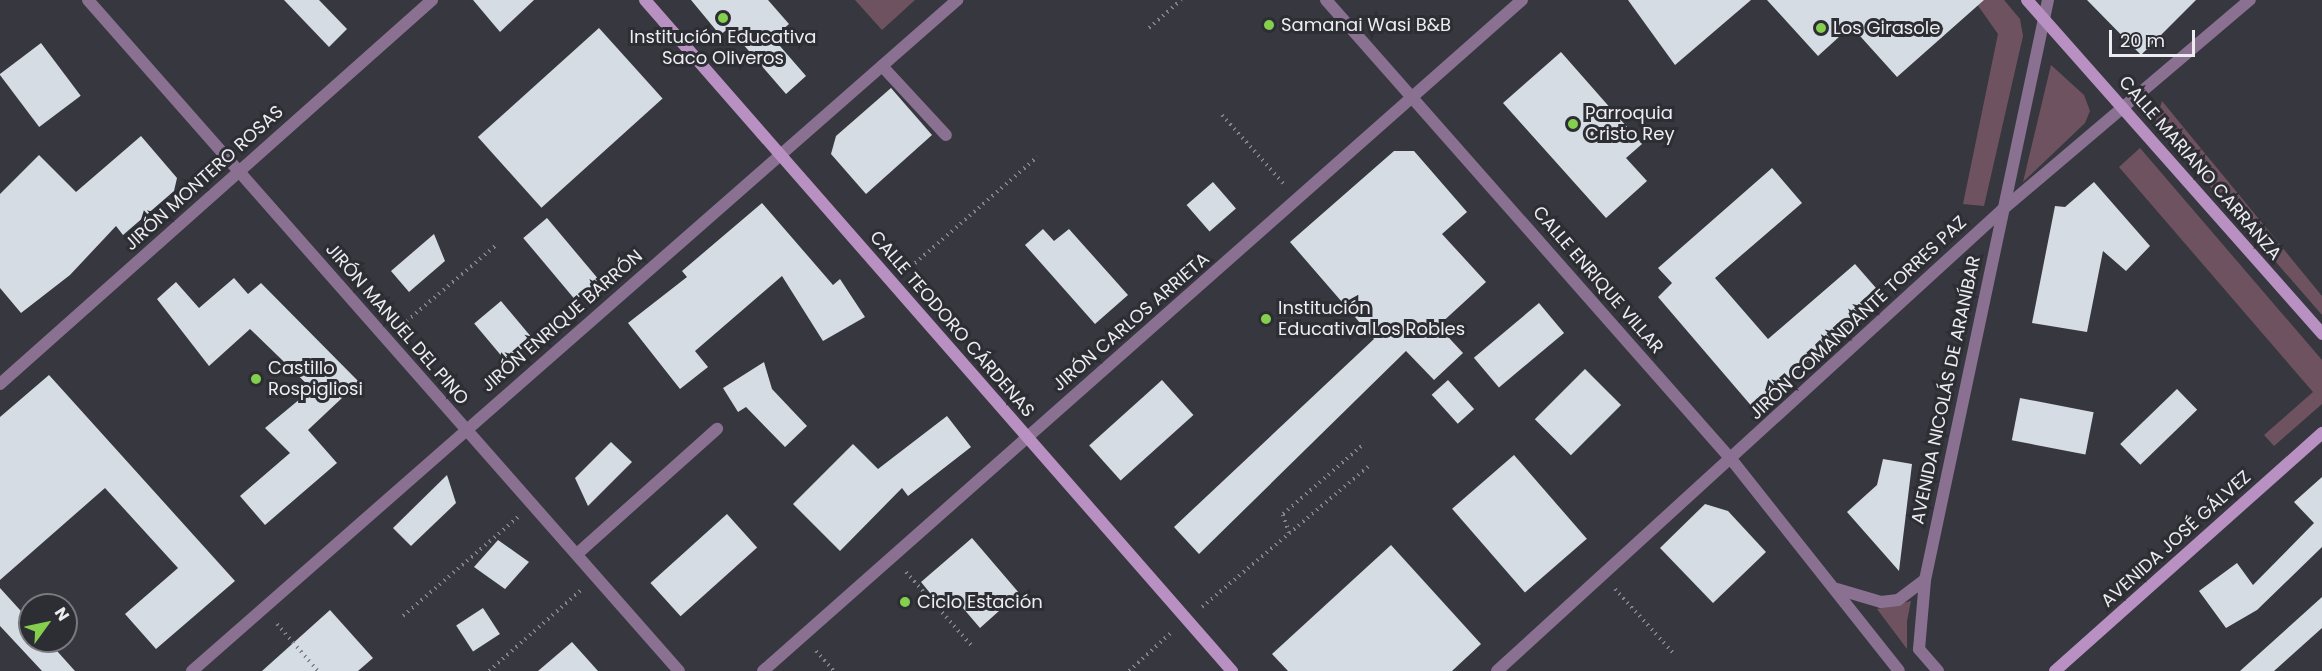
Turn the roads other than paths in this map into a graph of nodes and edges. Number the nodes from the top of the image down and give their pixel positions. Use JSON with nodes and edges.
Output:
{"nodes":[{"id":1,"x":88,"y":0,"type":"edge"},
{"id":2,"x":432,"y":0,"type":"edge"},
{"id":3,"x":645,"y":0,"type":"edge"},
{"id":4,"x":957,"y":0,"type":"edge"},
{"id":5,"x":1326,"y":0,"type":"edge"},
{"id":6,"x":1522,"y":0,"type":"edge"},
{"id":7,"x":2027,"y":0,"type":"edge"},
{"id":8,"x":2048,"y":0,"type":"edge"},
{"id":9,"x":2250,"y":0,"type":"edge"},
{"id":10,"x":2044,"y":19,"type":"junction"},
{"id":11,"x":882,"y":66,"type":"junction"},
{"id":12,"x":1412,"y":97,"type":"junction"},
{"id":13,"x":2124,"y":109,"type":"junction"},
{"id":14,"x":946,"y":135,"type":"dead end"},
{"id":15,"x":780,"y":154,"type":"junction"},
{"id":16,"x":239,"y":172,"type":"junction"},
{"id":17,"x":2002,"y":210,"type":"junction"},
{"id":18,"x":2322,"y":334,"type":"edge"},
{"id":19,"x":0,"y":384,"type":"edge"},
{"id":20,"x":466,"y":429,"type":"junction"},
{"id":21,"x":717,"y":429,"type":"dead end"},
{"id":22,"x":2322,"y":433,"type":"edge"},
{"id":23,"x":1028,"y":437,"type":"junction"},
{"id":24,"x":1731,"y":459,"type":"junction"},
{"id":25,"x":577,"y":554,"type":"junction"},
{"id":26,"x":1925,"y":580,"type":"junction"},
{"id":27,"x":1837,"y":589,"type":"junction"},
{"id":28,"x":1899,"y":669,"type":"edge"},
{"id":29,"x":192,"y":671,"type":"edge"},
{"id":30,"x":680,"y":671,"type":"edge"},
{"id":31,"x":763,"y":671,"type":"edge"},
{"id":32,"x":1232,"y":671,"type":"edge"},
{"id":33,"x":1497,"y":671,"type":"edge"},
{"id":34,"x":1938,"y":671,"type":"edge"},
{"id":35,"x":2055,"y":671,"type":"edge"}],
"edges":[{"from":1,"to":16,"type":"street","name":"JIRÓN MANUEL DEL PINO"},
{"from":2,"to":16,"type":"street","name":"JIRÓN MONTERO ROSAS"},
{"from":3,"to":15,"type":"street","name":"CALLE TEODORO CÁRDENAS"},
{"from":4,"to":11,"type":"street","name":"JIRÓN ENRIQUE BARRÓN"},
{"from":5,"to":12,"type":"street","name":"CALLE ENRIQUE VILLAR"},
{"from":6,"to":12,"type":"street","name":"JIRÓN CARLOS ARRIETA"},
{"from":7,"to":10,"type":"street","name":"CALLE MARIANO CARRANZA"},
{"from":8,"to":10,"type":"street","name":"AVENIDA NICOLÁS DE ARANÍBAR"},
{"from":9,"to":13,"type":"street","name":"JIRÓN COMANDANTE TORRES PAZ"},
{"from":10,"to":13,"type":"street","name":"CALLE MARIANO CARRANZA"},
{"from":10,"to":17,"type":"street","name":"AVENIDA NICOLÁS DE ARANÍBAR"},
{"from":11,"to":14,"type":"street"},
{"from":11,"to":15,"type":"street","name":"JIRÓN ENRIQUE BARRÓN"},
{"from":12,"to":23,"type":"street","name":"JIRÓN CARLOS ARRIETA"},
{"from":12,"to":24,"type":"street","name":"CALLE ENRIQUE VILLAR"},
{"from":13,"to":17,"type":"street","name":"JIRÓN COMANDANTE TORRES PAZ"},
{"from":13,"to":18,"type":"street","name":"CALLE MARIANO CARRANZA"},
{"from":15,"to":20,"type":"street","name":"JIRÓN ENRIQUE BARRÓN"},
{"from":15,"to":23,"type":"street","name":"CALLE TEODORO CÁRDENAS"},
{"from":16,"to":19,"type":"street","name":"JIRÓN MONTERO ROSAS"},
{"from":16,"to":20,"type":"street","name":"JIRÓN MANUEL DEL PINO"},
{"from":17,"to":24,"type":"street","name":"JIRÓN COMANDANTE TORRES PAZ"},
{"from":17,"to":26,"type":"street","name":"AVENIDA NICOLÁS DE ARANÍBAR"},
{"from":20,"to":25,"type":"street","name":"JIRÓN MANUEL DEL PINO"},
{"from":20,"to":29,"type":"street","name":"JIRÓN ENRIQUE BARRÓN"},
{"from":21,"to":25,"type":"street"},
{"from":22,"to":35,"type":"street","name":"AVENIDA JOSÉ GÁLVEZ"},
{"from":23,"to":31,"type":"street","name":"JIRÓN CARLOS ARRIETA"},
{"from":23,"to":32,"type":"street","name":"CALLE TEODORO CÁRDENAS"},
{"from":24,"to":27,"type":"street","name":"CALLE ENRIQUE VILLAR"},
{"from":24,"to":33,"type":"street","name":"JIRÓN COMANDANTE TORRES PAZ"},
{"from":25,"to":30,"type":"street","name":"JIRÓN MANUEL DEL PINO"},
{"from":26,"to":27,"type":"street"},
{"from":26,"to":34,"type":"street","name":"AVENIDA NICOLÁS DE ARANÍBAR"},
{"from":27,"to":28,"type":"street","name":"CALLE ENRIQUE VILLAR"}]}
